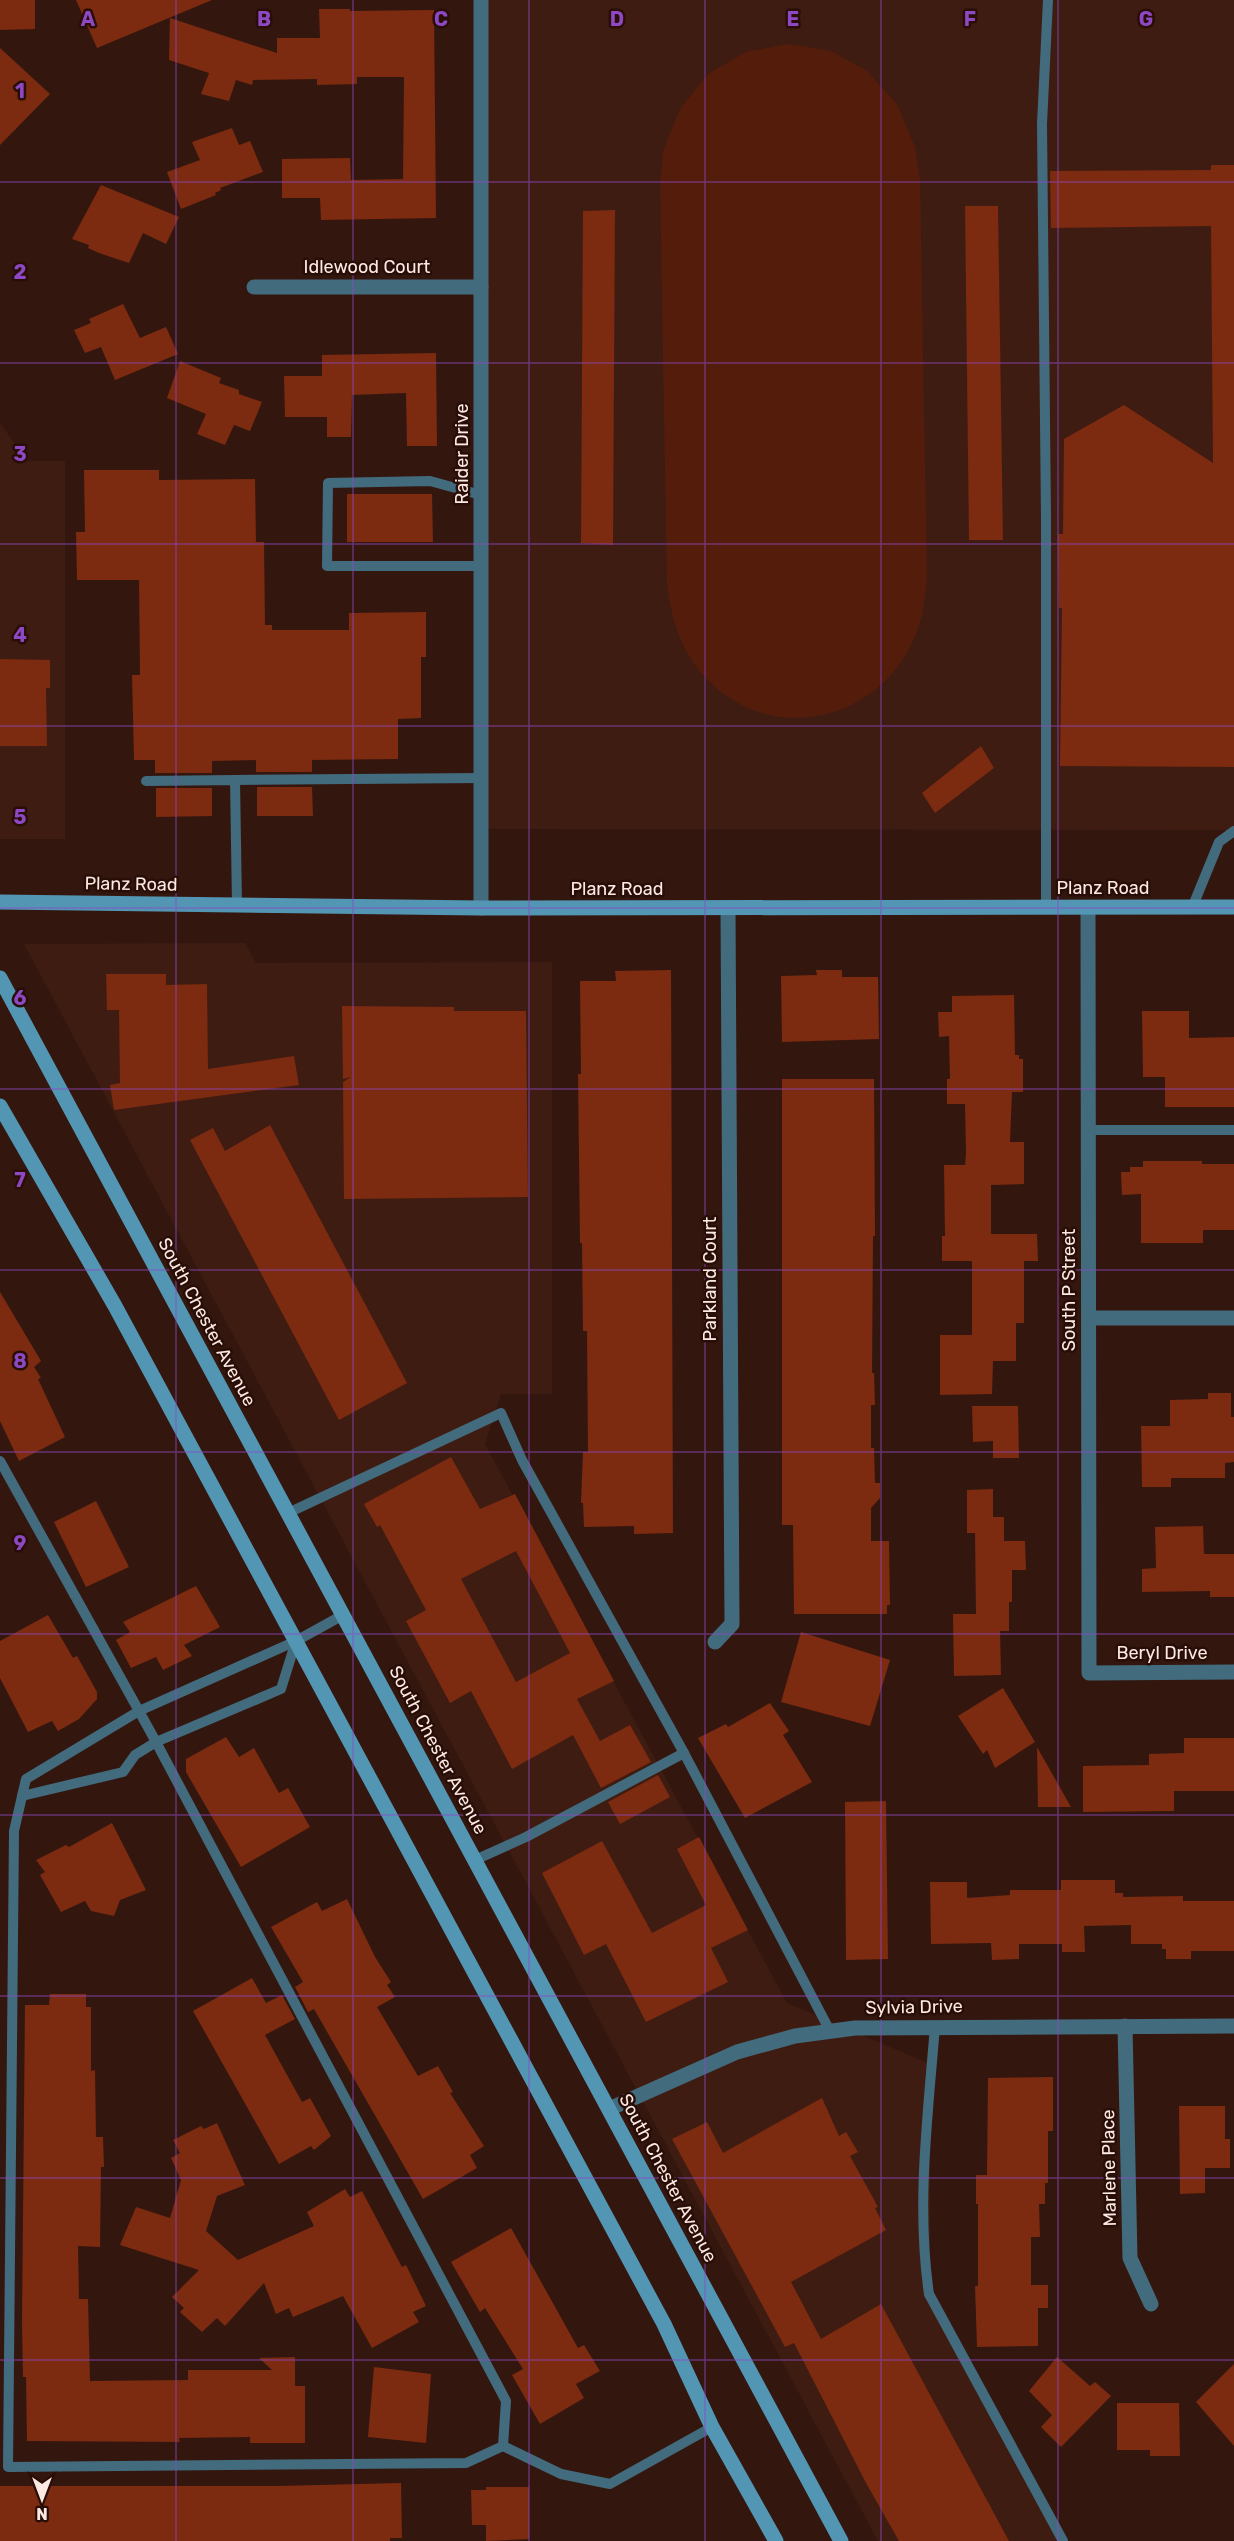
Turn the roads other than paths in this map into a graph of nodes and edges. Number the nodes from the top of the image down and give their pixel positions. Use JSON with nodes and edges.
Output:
{"nodes":[{"id":1,"x":481,"y":0,"type":"edge"},
{"id":2,"x":1048,"y":0,"type":"edge"},
{"id":3,"x":254,"y":287,"type":"dead end"},
{"id":4,"x":481,"y":287,"type":"junction"},
{"id":5,"x":481,"y":495,"type":"junction"},
{"id":6,"x":481,"y":566,"type":"junction"},
{"id":7,"x":481,"y":778,"type":"junction"},
{"id":8,"x":235,"y":780,"type":"junction"},
{"id":9,"x":146,"y":781,"type":"dead end"},
{"id":10,"x":1234,"y":831,"type":"edge"},
{"id":11,"x":0,"y":902,"type":"edge"},
{"id":12,"x":237,"y":905,"type":"junction"},
{"id":13,"x":481,"y":908,"type":"junction"},
{"id":14,"x":728,"y":908,"type":"junction"},
{"id":15,"x":1046,"y":908,"type":"junction"},
{"id":16,"x":1088,"y":908,"type":"junction"},
{"id":17,"x":1192,"y":908,"type":"junction"},
{"id":18,"x":1234,"y":908,"type":"edge"},
{"id":19,"x":0,"y":978,"type":"edge"},
{"id":20,"x":0,"y":1106,"type":"edge"},
{"id":21,"x":1088,"y":1130,"type":"junction"},
{"id":22,"x":1234,"y":1130,"type":"edge"},
{"id":23,"x":1089,"y":1318,"type":"junction"},
{"id":24,"x":1234,"y":1318,"type":"edge"},
{"id":25,"x":0,"y":1461,"type":"edge"},
{"id":26,"x":288,"y":1513,"type":"junction"},
{"id":27,"x":343,"y":1615,"type":"junction"},
{"id":28,"x":296,"y":1641,"type":"junction"},
{"id":29,"x":715,"y":1642,"type":"dead end"},
{"id":30,"x":1089,"y":1672,"type":"joint"},
{"id":31,"x":1234,"y":1672,"type":"edge"},
{"id":32,"x":139,"y":1711,"type":"junction"},
{"id":33,"x":156,"y":1743,"type":"junction"},
{"id":34,"x":684,"y":1753,"type":"junction"},
{"id":35,"x":22,"y":1796,"type":"junction"},
{"id":36,"x":475,"y":1860,"type":"junction"},
{"id":37,"x":935,"y":2026,"type":"junction"},
{"id":38,"x":1125,"y":2026,"type":"junction"},
{"id":39,"x":1234,"y":2026,"type":"edge"},
{"id":40,"x":830,"y":2031,"type":"junction"},
{"id":41,"x":609,"y":2109,"type":"junction"},
{"id":42,"x":1151,"y":2304,"type":"dead end"},
{"id":43,"x":712,"y":2427,"type":"junction"},
{"id":44,"x":503,"y":2446,"type":"junction"},
{"id":45,"x":4,"y":2468,"type":"edge"},
{"id":46,"x":776,"y":2541,"type":"edge"},
{"id":47,"x":842,"y":2541,"type":"edge"},
{"id":48,"x":1063,"y":2541,"type":"edge"}],
"edges":[{"from":1,"to":4,"type":"street","name":"Raider Drive"},
{"from":2,"to":15,"type":"lane"},
{"from":3,"to":4,"type":"street","name":"Idlewood Court"},
{"from":4,"to":5,"type":"street","name":"Raider Drive"},
{"from":5,"to":6,"type":"street","name":"Raider Drive"},
{"from":5,"to":6,"type":"lane"},
{"from":6,"to":7,"type":"street","name":"Raider Drive"},
{"from":7,"to":8,"type":"lane"},
{"from":7,"to":13,"type":"street","name":"Raider Drive"},
{"from":8,"to":9,"type":"lane"},
{"from":8,"to":12,"type":"lane"},
{"from":10,"to":17,"type":"lane"},
{"from":11,"to":12,"type":"main road","name":"Planz Road"},
{"from":12,"to":13,"type":"main road","name":"Planz Road"},
{"from":13,"to":14,"type":"main road","name":"Planz Road"},
{"from":14,"to":15,"type":"main road","name":"Planz Road"},
{"from":14,"to":29,"type":"street","name":"Parkland Court"},
{"from":15,"to":16,"type":"main road","name":"Planz Road"},
{"from":16,"to":17,"type":"main road","name":"Planz Road"},
{"from":16,"to":21,"type":"street","name":"South P Street"},
{"from":17,"to":18,"type":"main road","name":"Planz Road"},
{"from":19,"to":26,"type":"main road","name":"South Chester Avenue"},
{"from":20,"to":28,"type":"main road"},
{"from":21,"to":22,"type":"lane"},
{"from":21,"to":23,"type":"street","name":"South P Street"},
{"from":23,"to":24,"type":"street"},
{"from":23,"to":30,"type":"street","name":"South P Street"},
{"from":25,"to":32,"type":"lane"},
{"from":26,"to":27,"type":"main road","name":"South Chester Avenue"},
{"from":26,"to":34,"type":"lane"},
{"from":27,"to":28,"type":"lane"},
{"from":27,"to":36,"type":"main road","name":"South Chester Avenue"},
{"from":28,"to":32,"type":"lane"},
{"from":28,"to":33,"type":"lane"},
{"from":28,"to":43,"type":"main road"},
{"from":30,"to":31,"type":"street","name":"Beryl Drive"},
{"from":32,"to":33,"type":"lane"},
{"from":32,"to":35,"type":"lane"},
{"from":33,"to":35,"type":"lane"},
{"from":33,"to":44,"type":"lane"},
{"from":34,"to":36,"type":"lane"},
{"from":34,"to":40,"type":"lane"},
{"from":35,"to":45,"type":"lane"},
{"from":36,"to":41,"type":"main road","name":"South Chester Avenue"},
{"from":37,"to":38,"type":"street","name":"Sylvia Drive"},
{"from":37,"to":40,"type":"street","name":"Sylvia Drive"},
{"from":37,"to":48,"type":"lane"},
{"from":38,"to":39,"type":"street","name":"Sylvia Drive"},
{"from":38,"to":42,"type":"street","name":"Marlene Place"},
{"from":40,"to":41,"type":"street","name":"Sylvia Drive"},
{"from":41,"to":47,"type":"main road","name":"South Chester Avenue"},
{"from":43,"to":44,"type":"lane"},
{"from":43,"to":46,"type":"main road"},
{"from":44,"to":45,"type":"lane"}]}
